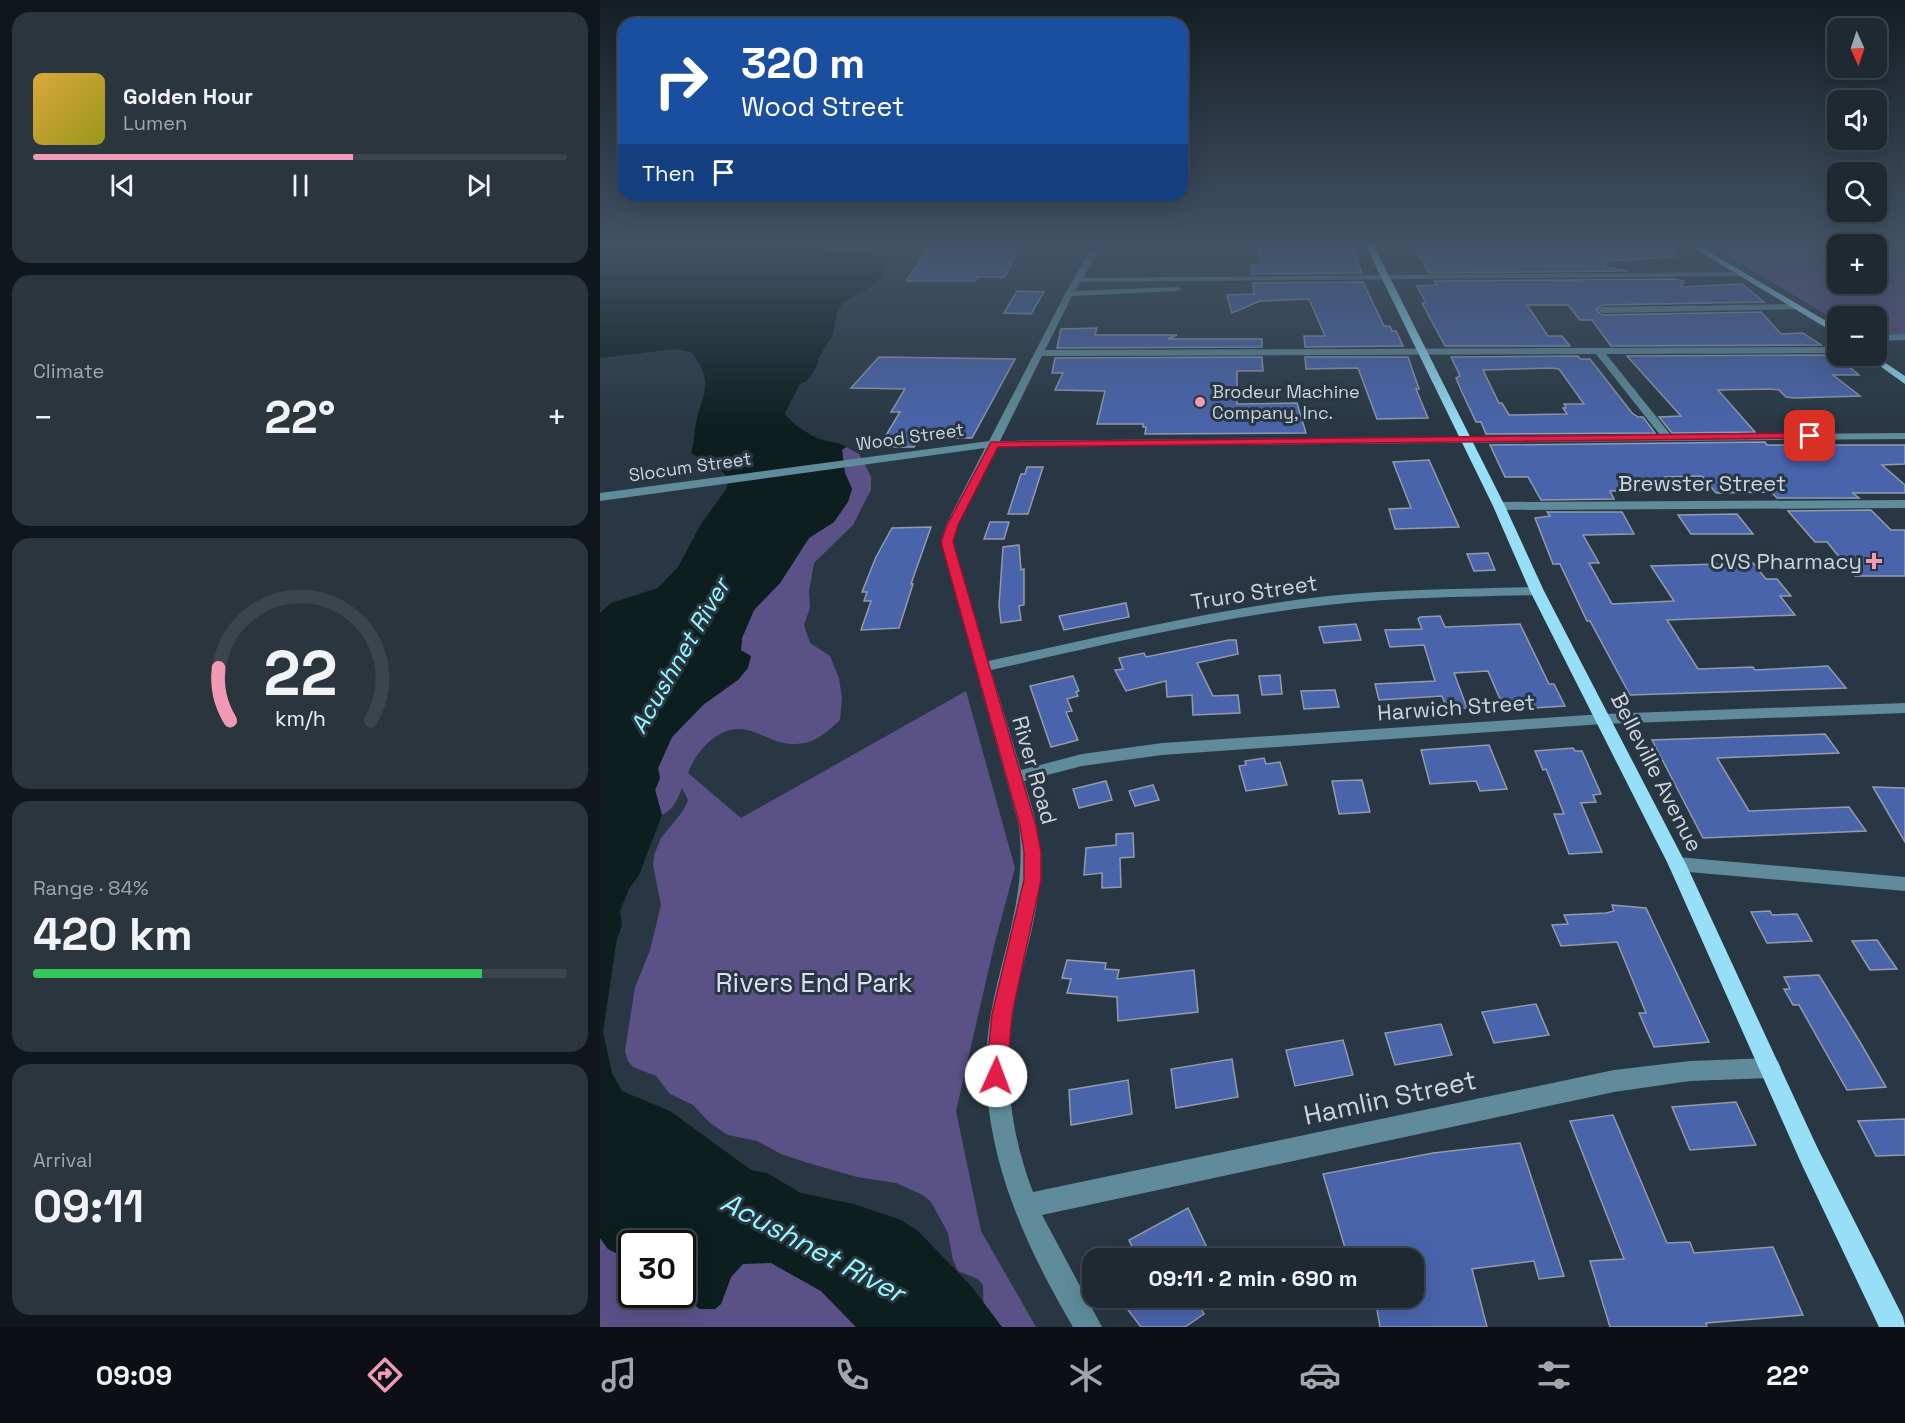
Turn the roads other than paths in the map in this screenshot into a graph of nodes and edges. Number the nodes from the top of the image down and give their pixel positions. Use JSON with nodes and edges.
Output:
{"nodes":[{"id":1,"x":1064,"y":306,"type":"edge"},
{"id":2,"x":1399,"y":306,"type":"edge"},
{"id":3,"x":1796,"y":307,"type":"joint"},
{"id":4,"x":1602,"y":310,"type":"dead end"},
{"id":5,"x":1827,"y":325,"type":"edge"},
{"id":6,"x":1905,"y":337,"type":"edge"},
{"id":7,"x":1887,"y":338,"type":"edge"},
{"id":8,"x":1827,"y":350,"type":"edge"},
{"id":9,"x":1599,"y":351,"type":"junction"},
{"id":10,"x":1422,"y":352,"type":"junction"},
{"id":11,"x":1041,"y":353,"type":"junction"},
{"id":12,"x":1884,"y":366,"type":"edge"},
{"id":13,"x":1905,"y":381,"type":"edge"},
{"id":14,"x":1905,"y":435,"type":"edge"},
{"id":15,"x":1667,"y":437,"type":"junction"},
{"id":16,"x":1464,"y":439,"type":"junction"},
{"id":17,"x":994,"y":444,"type":"junction"},
{"id":18,"x":784,"y":472,"type":"joint"},
{"id":19,"x":600,"y":497,"type":"edge"},
{"id":20,"x":1905,"y":504,"type":"edge"},
{"id":21,"x":1499,"y":506,"type":"junction"},
{"id":22,"x":1538,"y":591,"type":"junction"},
{"id":23,"x":982,"y":667,"type":"junction"},
{"id":24,"x":1905,"y":708,"type":"edge"},
{"id":25,"x":1603,"y":719,"type":"junction"},
{"id":26,"x":1013,"y":778,"type":"junction"},
{"id":27,"x":1677,"y":864,"type":"junction"},
{"id":28,"x":1905,"y":884,"type":"edge"},
{"id":29,"x":1770,"y":1068,"type":"junction"},
{"id":30,"x":1025,"y":1206,"type":"junction"},
{"id":31,"x":1088,"y":1327,"type":"edge"},
{"id":32,"x":1893,"y":1327,"type":"edge"}],
"edges":[{"from":1,"to":11,"type":"street","name":"River Road"},
{"from":2,"to":10,"type":"main road","name":"Belleville Avenue"},
{"from":3,"to":4,"type":"street"},
{"from":3,"to":5,"type":"main road"},
{"from":6,"to":7,"type":"street"},
{"from":8,"to":9,"type":"street"},
{"from":9,"to":10,"type":"street"},
{"from":9,"to":15,"type":"street"},
{"from":10,"to":11,"type":"street"},
{"from":10,"to":16,"type":"main road","name":"Belleville Avenue"},
{"from":11,"to":17,"type":"street","name":"River Road"},
{"from":12,"to":13,"type":"main road"},
{"from":14,"to":15,"type":"street","name":"Wood Street"},
{"from":15,"to":16,"type":"street","name":"Wood Street"},
{"from":16,"to":17,"type":"street","name":"Wood Street"},
{"from":16,"to":21,"type":"main road","name":"Belleville Avenue"},
{"from":17,"to":18,"type":"street","name":"Wood Street"},
{"from":17,"to":23,"type":"street","name":"River Road"},
{"from":18,"to":19,"type":"street","name":"Slocum Street"},
{"from":20,"to":21,"type":"street","name":"Brewster Street"},
{"from":21,"to":22,"type":"main road","name":"Belleville Avenue"},
{"from":22,"to":23,"type":"street","name":"Truro Street"},
{"from":22,"to":25,"type":"main road","name":"Belleville Avenue"},
{"from":23,"to":26,"type":"street","name":"River Road"},
{"from":24,"to":25,"type":"street","name":"Harwich Street"},
{"from":25,"to":26,"type":"street","name":"Harwich Street"},
{"from":25,"to":27,"type":"main road","name":"Belleville Avenue"},
{"from":26,"to":30,"type":"street","name":"River Road"},
{"from":27,"to":28,"type":"street"},
{"from":27,"to":29,"type":"main road","name":"Belleville Avenue"},
{"from":29,"to":30,"type":"street","name":"Hamlin Street"},
{"from":29,"to":32,"type":"main road","name":"Belleville Avenue"},
{"from":30,"to":31,"type":"street","name":"River Road"}]}
